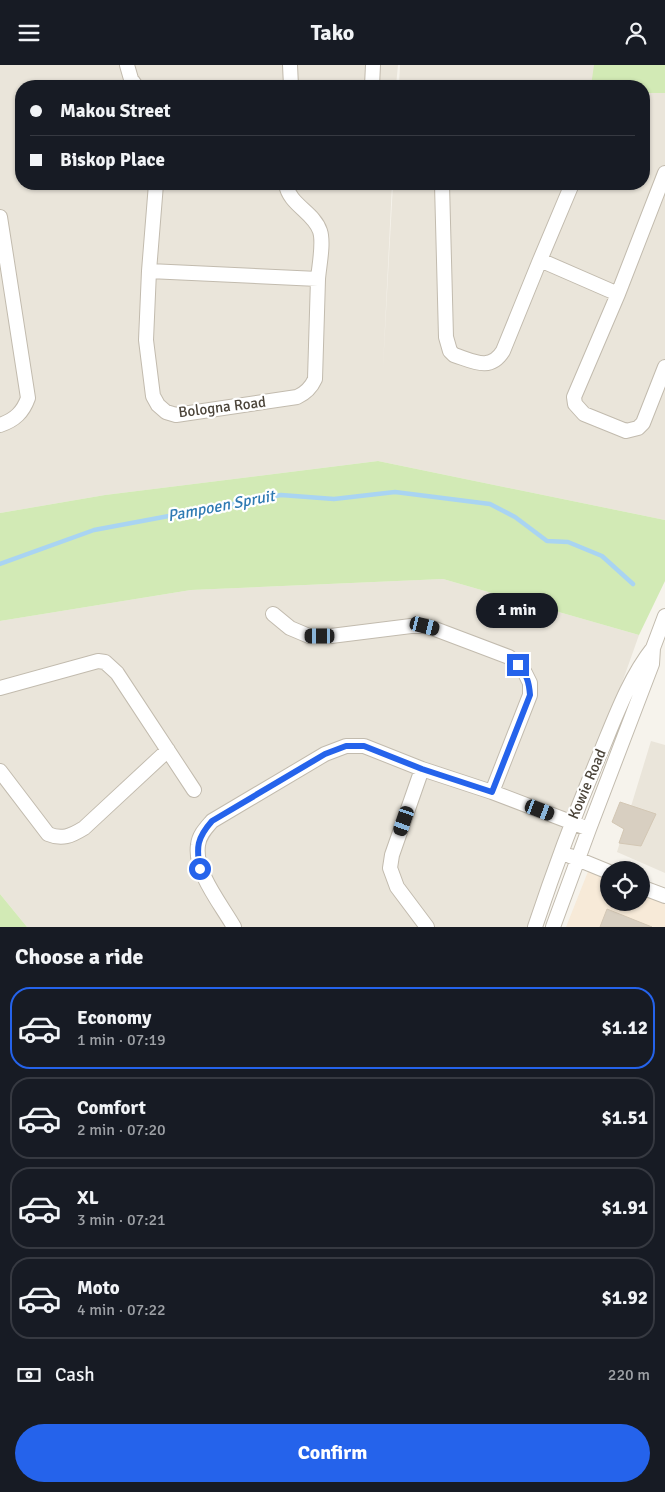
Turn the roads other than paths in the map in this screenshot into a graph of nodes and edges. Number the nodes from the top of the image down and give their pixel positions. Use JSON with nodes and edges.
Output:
{"nodes":[{"id":1,"x":127,"y":65,"type":"edge"},
{"id":2,"x":290,"y":65,"type":"edge"},
{"id":3,"x":373,"y":65,"type":"edge"},
{"id":4,"x":132,"y":80,"type":"edge"},
{"id":5,"x":291,"y":80,"type":"edge"},
{"id":6,"x":372,"y":80,"type":"edge"},
{"id":7,"x":665,"y":173,"type":"edge"},
{"id":8,"x":156,"y":190,"type":"edge"},
{"id":9,"x":287,"y":190,"type":"edge"},
{"id":10,"x":442,"y":190,"type":"edge"},
{"id":11,"x":569,"y":190,"type":"edge"},
{"id":12,"x":0,"y":217,"type":"edge"},
{"id":13,"x":2,"y":249,"type":"edge"},
{"id":14,"x":540,"y":260,"type":"junction"},
{"id":15,"x":149,"y":271,"type":"junction"},
{"id":16,"x":318,"y":279,"type":"junction"},
{"id":17,"x":618,"y":295,"type":"junction"},
{"id":18,"x":665,"y":367,"type":"edge"},
{"id":19,"x":0,"y":425,"type":"edge"},
{"id":20,"x":273,"y":614,"type":"dead end"},
{"id":21,"x":663,"y":623,"type":"edge"},
{"id":22,"x":653,"y":648,"type":"junction"},
{"id":23,"x":0,"y":688,"type":"edge"},
{"id":24,"x":168,"y":750,"type":"junction"},
{"id":25,"x":422,"y":769,"type":"junction"},
{"id":26,"x":0,"y":771,"type":"edge"},
{"id":27,"x":194,"y":789,"type":"dead end"},
{"id":28,"x":492,"y":792,"type":"junction"},
{"id":29,"x":571,"y":822,"type":"junction"},
{"id":30,"x":589,"y":829,"type":"junction"},
{"id":31,"x":560,"y":852,"type":"junction"},
{"id":32,"x":578,"y":858,"type":"junction"},
{"id":33,"x":600,"y":868,"type":"edge"},
{"id":34,"x":650,"y":890,"type":"edge"},
{"id":35,"x":665,"y":896,"type":"edge"},
{"id":36,"x":234,"y":927,"type":"edge"},
{"id":37,"x":427,"y":927,"type":"edge"},
{"id":38,"x":535,"y":927,"type":"edge"},
{"id":39,"x":553,"y":927,"type":"edge"}],
"edges":[{"from":1,"to":4,"type":"street"},
{"from":2,"to":5,"type":"street"},
{"from":3,"to":6,"type":"street"},
{"from":7,"to":17,"type":"street"},
{"from":8,"to":15,"type":"street","name":"Bologna Road"},
{"from":9,"to":16,"type":"street","name":"Bologna Road"},
{"from":10,"to":14,"type":"street"},
{"from":11,"to":14,"type":"street"},
{"from":12,"to":13,"type":"street"},
{"from":13,"to":19,"type":"street"},
{"from":14,"to":17,"type":"street"},
{"from":15,"to":16,"type":"street"},
{"from":15,"to":16,"type":"street","name":"Bologna Road"},
{"from":17,"to":18,"type":"street"},
{"from":20,"to":28,"type":"street"},
{"from":21,"to":22,"type":"street","name":"Kowie Road"},
{"from":22,"to":29,"type":"street","name":"Kowie Road"},
{"from":22,"to":30,"type":"street","name":"Kowie Road"},
{"from":23,"to":24,"type":"street"},
{"from":24,"to":26,"type":"street"},
{"from":24,"to":27,"type":"street"},
{"from":25,"to":28,"type":"street"},
{"from":25,"to":36,"type":"street"},
{"from":25,"to":37,"type":"street"},
{"from":28,"to":29,"type":"street"},
{"from":29,"to":30,"type":"street"},
{"from":29,"to":31,"type":"street","name":"Kowie Road"},
{"from":30,"to":32,"type":"street","name":"Kowie Road"},
{"from":31,"to":32,"type":"street"},
{"from":31,"to":38,"type":"street","name":"Kowie Road"},
{"from":32,"to":33,"type":"street"},
{"from":32,"to":39,"type":"street","name":"Kowie Road"},
{"from":34,"to":35,"type":"street"}]}
